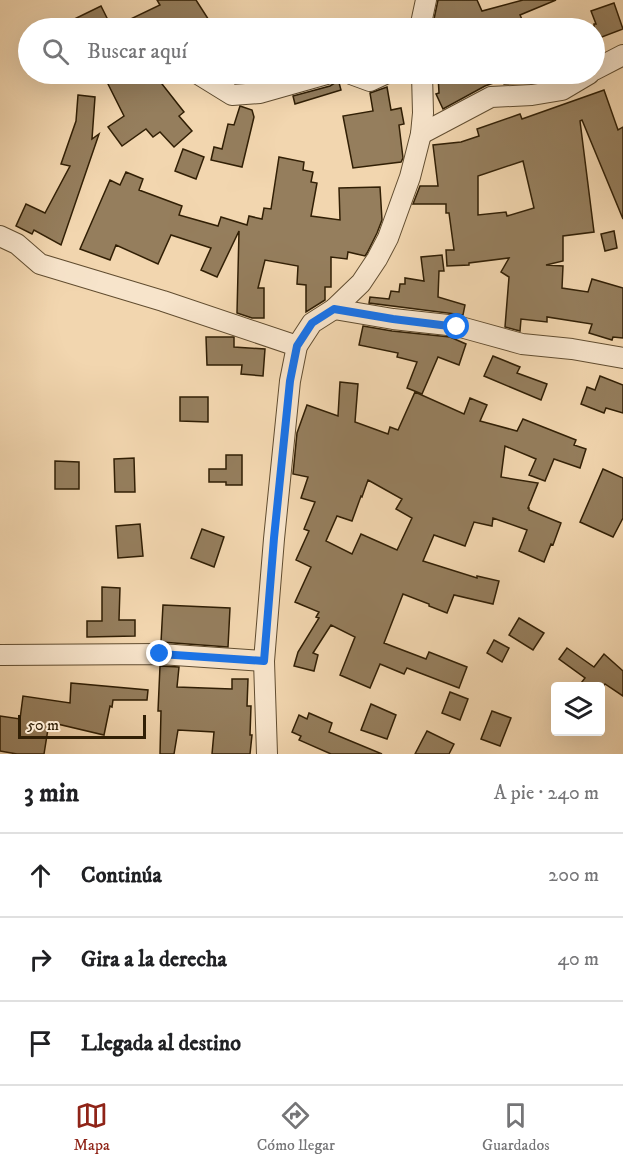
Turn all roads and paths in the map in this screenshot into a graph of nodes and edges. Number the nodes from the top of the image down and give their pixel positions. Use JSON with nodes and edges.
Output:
{"nodes":[{"id":1,"x":426,"y":0,"type":"edge"},
{"id":2,"x":422,"y":18,"type":"edge"},
{"id":3,"x":623,"y":55,"type":"edge"},
{"id":4,"x":605,"y":64,"type":"edge"},
{"id":5,"x":214,"y":84,"type":"edge"},
{"id":6,"x":292,"y":84,"type":"edge"},
{"id":7,"x":422,"y":84,"type":"edge"},
{"id":8,"x":572,"y":84,"type":"edge"},
{"id":9,"x":421,"y":134,"type":"junction"},
{"id":10,"x":0,"y":236,"type":"edge"},
{"id":11,"x":334,"y":309,"type":"junction"},
{"id":12,"x":297,"y":346,"type":"junction"},
{"id":13,"x":623,"y":358,"type":"edge"},
{"id":14,"x":0,"y":655,"type":"edge"},
{"id":15,"x":264,"y":661,"type":"junction"},
{"id":16,"x":267,"y":754,"type":"edge"}],
"edges":[{"from":1,"to":2,"type":"street"},
{"from":3,"to":4,"type":"street"},
{"from":5,"to":6,"type":"street"},
{"from":7,"to":9,"type":"street"},
{"from":8,"to":9,"type":"street"},
{"from":9,"to":11,"type":"street"},
{"from":10,"to":12,"type":"street"},
{"from":11,"to":12,"type":"street"},
{"from":11,"to":13,"type":"street"},
{"from":12,"to":15,"type":"street"},
{"from":14,"to":15,"type":"street"},
{"from":15,"to":16,"type":"street"}]}
